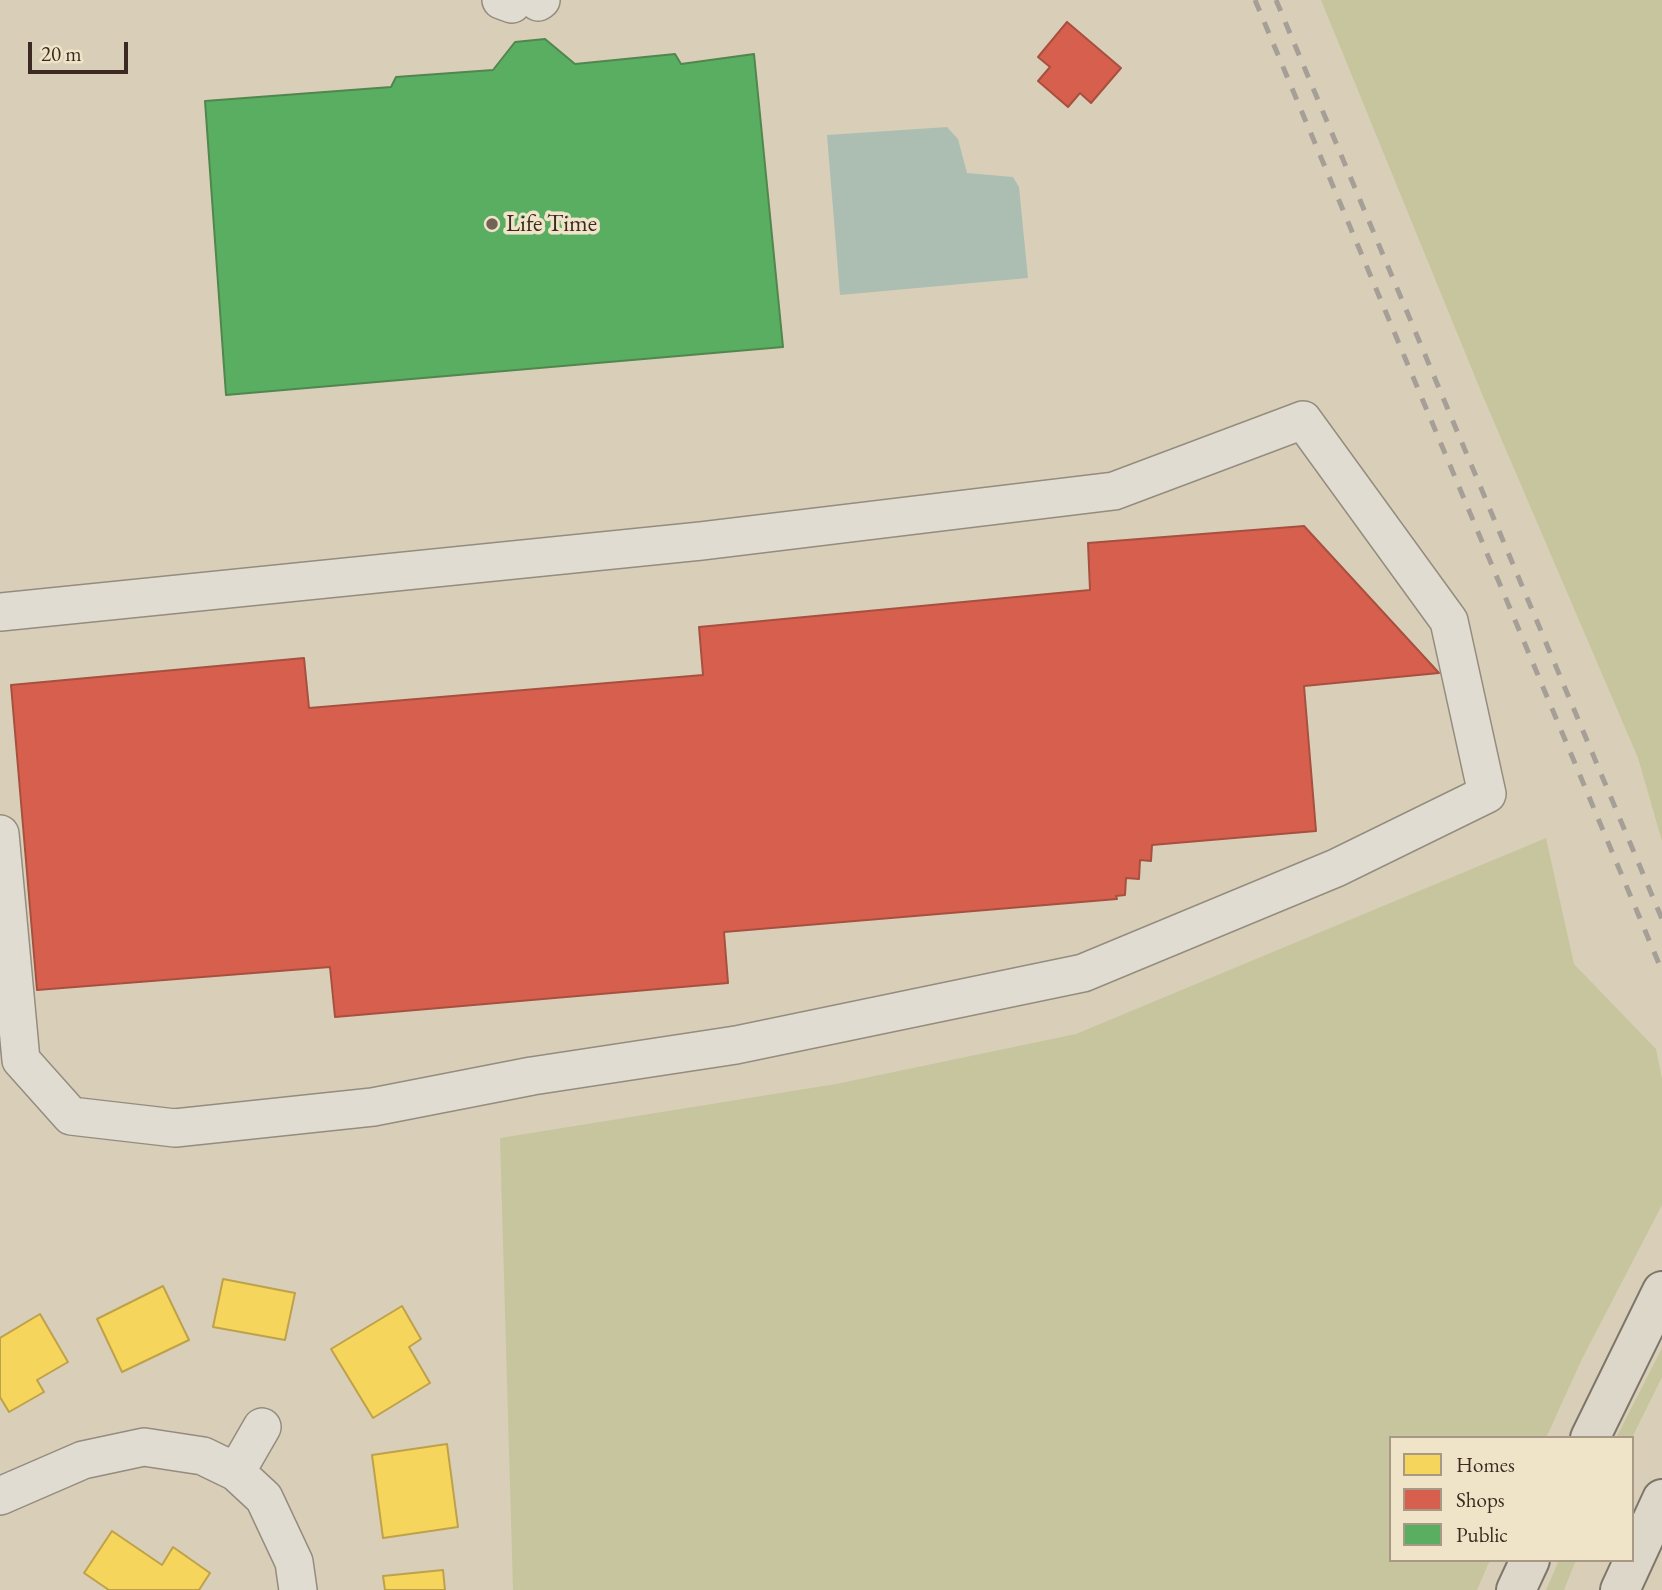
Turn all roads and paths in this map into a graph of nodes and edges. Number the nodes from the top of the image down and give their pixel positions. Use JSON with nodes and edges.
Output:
{"nodes":[{"id":1,"x":0,"y":612,"type":"edge"},
{"id":2,"x":0,"y":834,"type":"edge"},
{"id":3,"x":1662,"y":1291,"type":"edge"},
{"id":4,"x":262,"y":1427,"type":"dead end"},
{"id":5,"x":1591,"y":1436,"type":"edge"},
{"id":6,"x":236,"y":1472,"type":"junction"},
{"id":7,"x":0,"y":1496,"type":"edge"},
{"id":8,"x":1662,"y":1499,"type":"edge"},
{"id":9,"x":1634,"y":1560,"type":"edge"},
{"id":10,"x":1529,"y":1562,"type":"edge"},
{"id":11,"x":1633,"y":1562,"type":"edge"},
{"id":12,"x":298,"y":1590,"type":"edge"},
{"id":13,"x":1516,"y":1590,"type":"edge"},
{"id":14,"x":1620,"y":1590,"type":"edge"}],
"edges":[{"from":1,"to":2,"type":"street"},
{"from":3,"to":5,"type":"main road"},
{"from":4,"to":6,"type":"street"},
{"from":6,"to":7,"type":"street"},
{"from":6,"to":12,"type":"street"},
{"from":8,"to":9,"type":"main road"},
{"from":10,"to":13,"type":"main road"},
{"from":11,"to":14,"type":"main road"}]}
